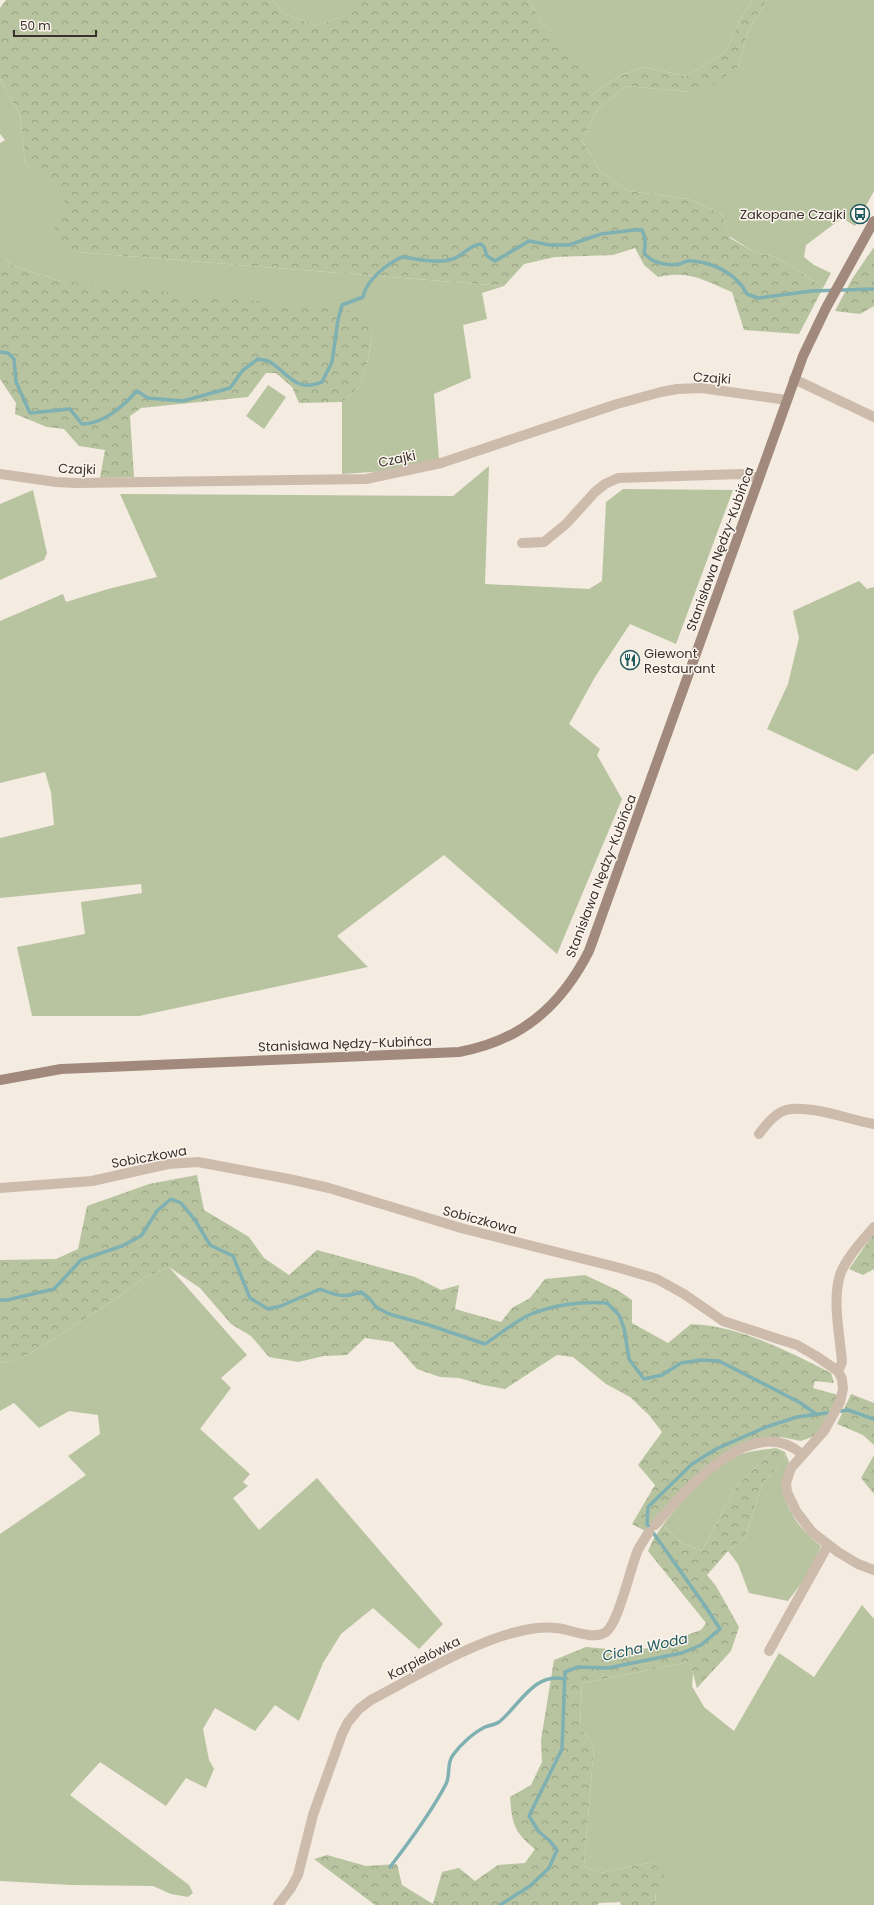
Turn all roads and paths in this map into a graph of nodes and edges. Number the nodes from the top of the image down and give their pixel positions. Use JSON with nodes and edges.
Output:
{"nodes":[{"id":1,"x":874,"y":221,"type":"edge"},
{"id":2,"x":794,"y":380,"type":"junction"},
{"id":3,"x":787,"y":400,"type":"junction"},
{"id":4,"x":874,"y":417,"type":"edge"},
{"id":5,"x":0,"y":474,"type":"edge"},
{"id":6,"x":759,"y":478,"type":"junction"},
{"id":7,"x":522,"y":542,"type":"dead end"},
{"id":8,"x":0,"y":1080,"type":"edge"},
{"id":9,"x":874,"y":1124,"type":"edge"},
{"id":10,"x":759,"y":1134,"type":"dead end"},
{"id":11,"x":0,"y":1188,"type":"edge"},
{"id":12,"x":874,"y":1227,"type":"edge"},
{"id":13,"x":838,"y":1371,"type":"junction"},
{"id":14,"x":802,"y":1454,"type":"junction"},
{"id":15,"x":828,"y":1545,"type":"junction"},
{"id":16,"x":874,"y":1570,"type":"edge"},
{"id":17,"x":769,"y":1651,"type":"dead end"},
{"id":18,"x":278,"y":1905,"type":"edge"}],
"edges":[{"from":1,"to":2,"type":"street","name":"Stanisława Nędzy-Kubińca"},
{"from":2,"to":3,"type":"street","name":"Stanisława Nędzy-Kubińca"},
{"from":2,"to":4,"type":"street"},
{"from":3,"to":5,"type":"street","name":"Czajki"},
{"from":3,"to":6,"type":"street","name":"Stanisława Nędzy-Kubińca"},
{"from":6,"to":7,"type":"street"},
{"from":6,"to":8,"type":"street","name":"Stanisława Nędzy-Kubińca"},
{"from":9,"to":10,"type":"street"},
{"from":11,"to":13,"type":"street","name":"Sobiczkowa"},
{"from":12,"to":13,"type":"street"},
{"from":13,"to":14,"type":"street"},
{"from":14,"to":15,"type":"street"},
{"from":14,"to":18,"type":"street","name":"Karpielówka"},
{"from":15,"to":16,"type":"street"},
{"from":15,"to":17,"type":"street"}]}
